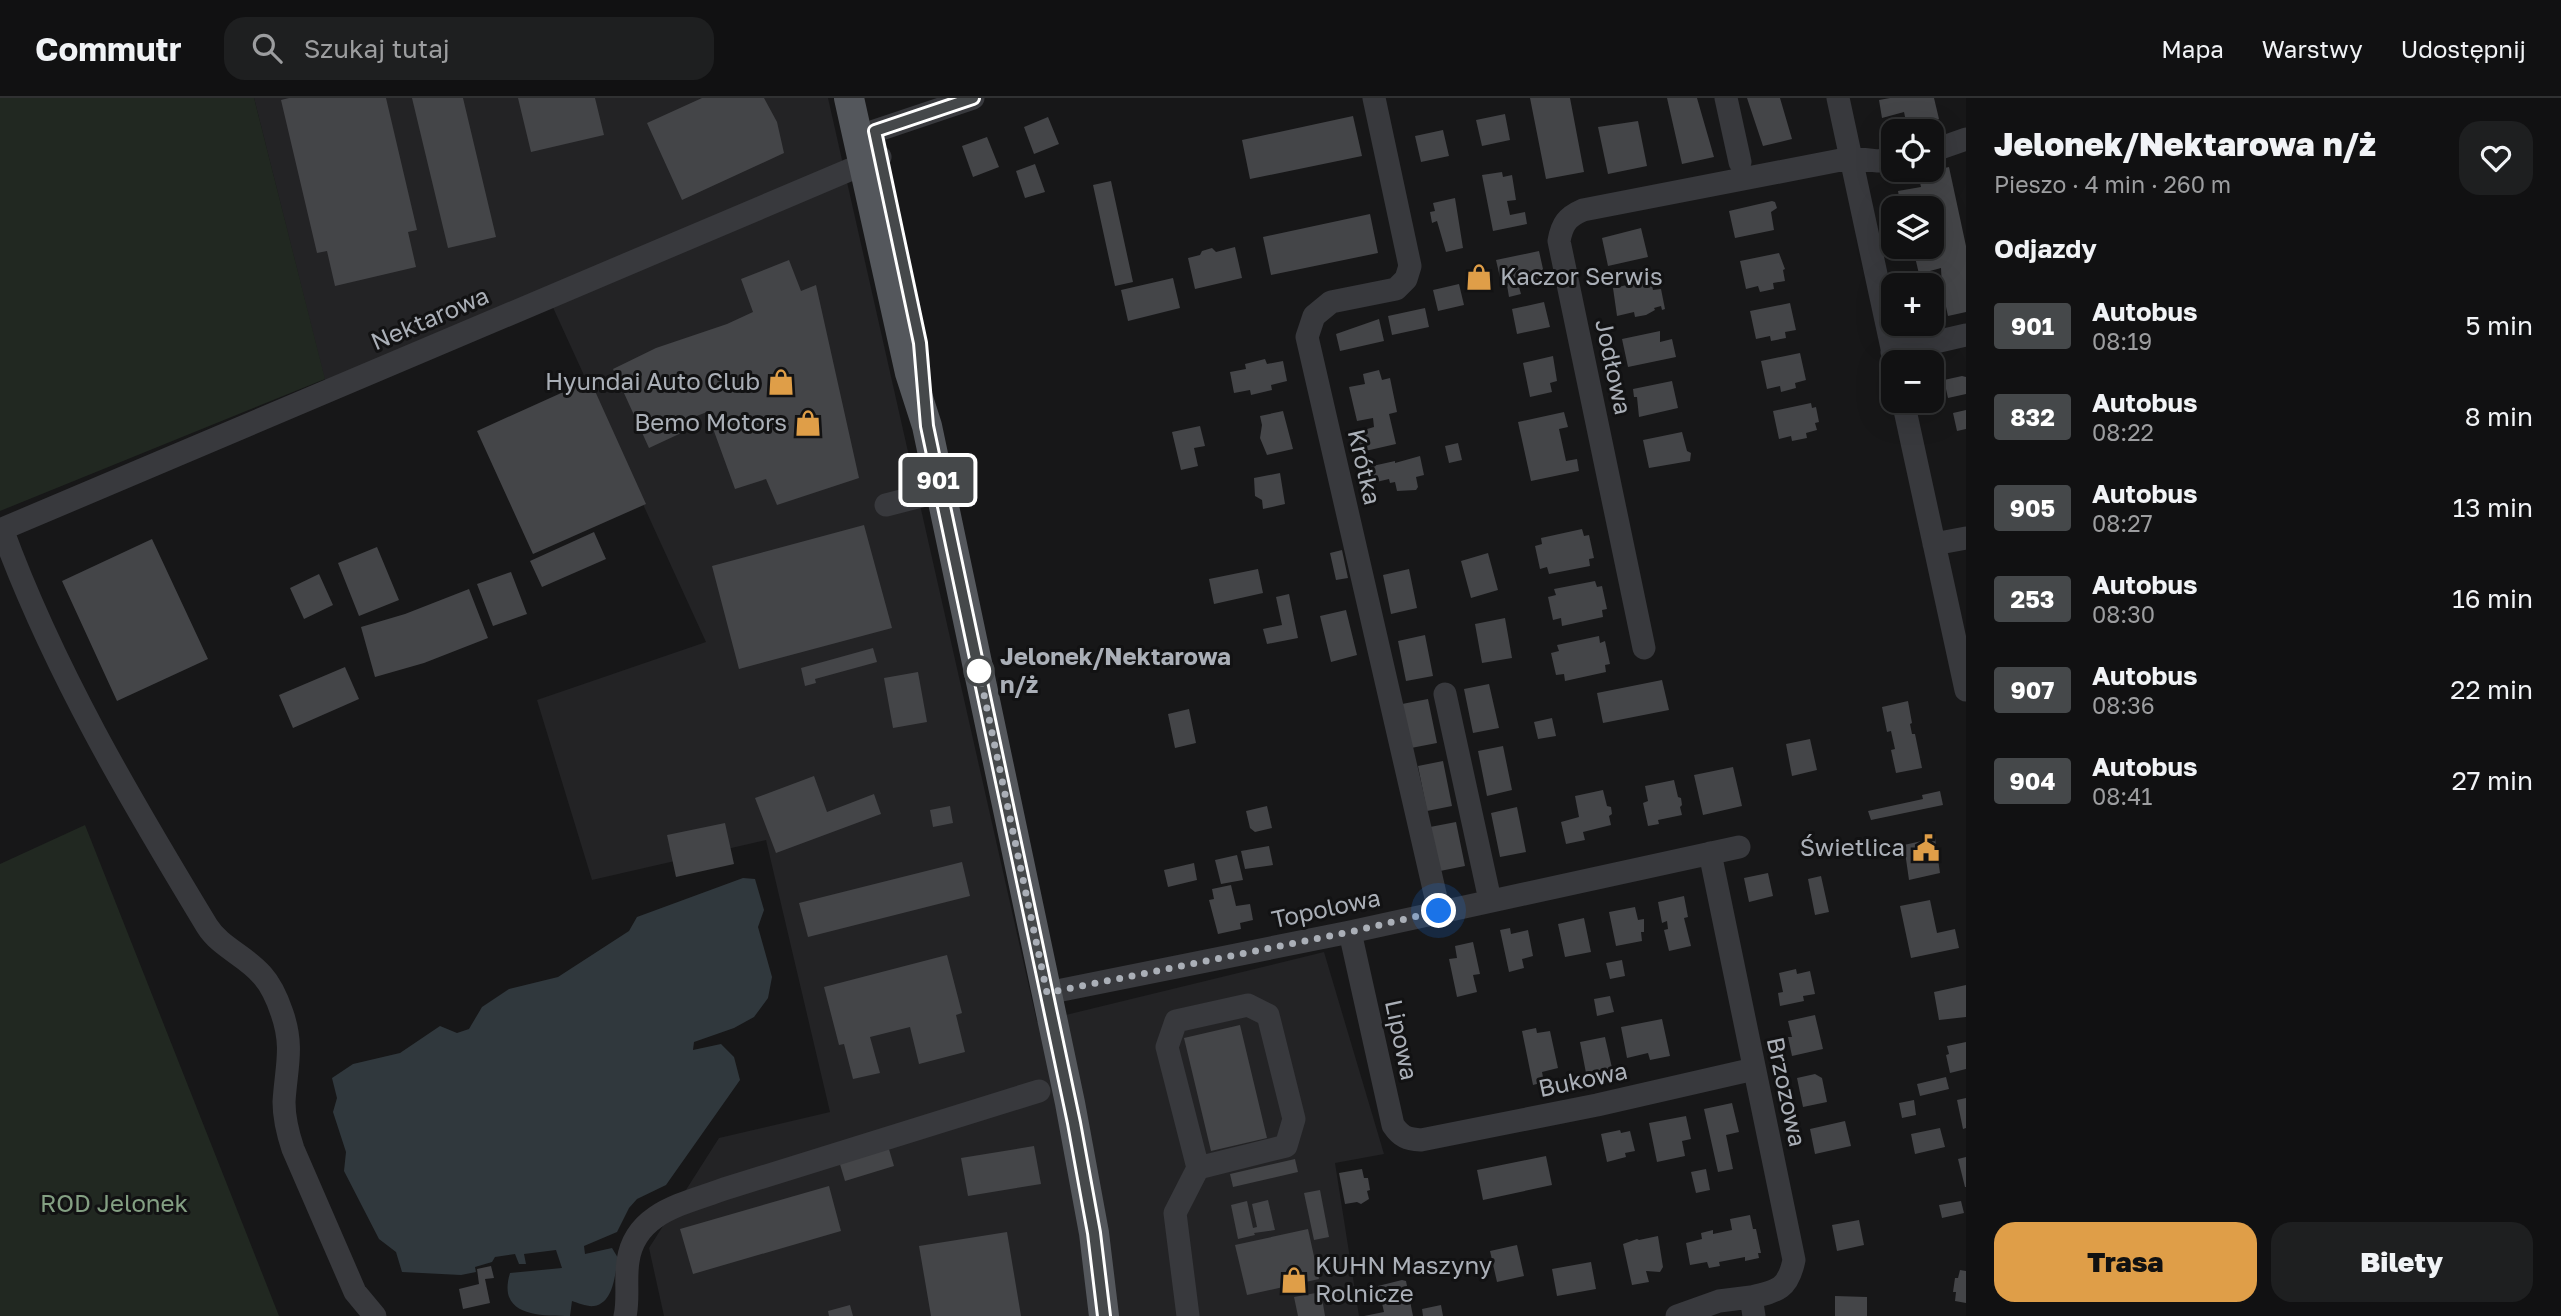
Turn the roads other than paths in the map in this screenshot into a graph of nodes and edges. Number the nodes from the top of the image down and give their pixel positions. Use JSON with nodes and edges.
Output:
{"nodes":[{"id":1,"x":849,"y":98,"type":"edge"},
{"id":2,"x":868,"y":98,"type":"edge"},
{"id":3,"x":973,"y":98,"type":"edge"},
{"id":4,"x":1374,"y":98,"type":"edge"},
{"id":5,"x":1726,"y":98,"type":"edge"},
{"id":6,"x":1838,"y":98,"type":"edge"},
{"id":7,"x":1966,"y":139,"type":"edge"},
{"id":8,"x":1944,"y":146,"type":"edge"},
{"id":9,"x":869,"y":147,"type":"junction"},
{"id":10,"x":1851,"y":158,"type":"junction"},
{"id":11,"x":1881,"y":160,"type":"edge"},
{"id":12,"x":1740,"y":162,"type":"dead end"},
{"id":13,"x":1966,"y":335,"type":"edge"},
{"id":14,"x":1892,"y":350,"type":"edge"},
{"id":15,"x":1916,"y":350,"type":"edge"},
{"id":16,"x":1906,"y":413,"type":"edge"},
{"id":17,"x":941,"y":491,"type":"junction"},
{"id":18,"x":886,"y":505,"type":"dead end"},
{"id":19,"x":1,"y":530,"type":"edge"},
{"id":20,"x":1966,"y":538,"type":"edge"},
{"id":21,"x":1934,"y":544,"type":"junction"},
{"id":22,"x":1644,"y":648,"type":"dead end"},
{"id":23,"x":1966,"y":690,"type":"edge"},
{"id":24,"x":1445,"y":694,"type":"dead end"},
{"id":25,"x":1739,"y":847,"type":"dead end"},
{"id":26,"x":1710,"y":853,"type":"junction"},
{"id":27,"x":1490,"y":900,"type":"junction"},
{"id":28,"x":1439,"y":911,"type":"junction"},
{"id":29,"x":1350,"y":932,"type":"junction"},
{"id":30,"x":1047,"y":993,"type":"junction"},
{"id":31,"x":1754,"y":1069,"type":"junction"},
{"id":32,"x":1039,"y":1091,"type":"dead end"},
{"id":33,"x":1421,"y":1140,"type":"joint"},
{"id":34,"x":1198,"y":1168,"type":"junction"},
{"id":35,"x":1752,"y":1307,"type":"edge"},
{"id":36,"x":375,"y":1316,"type":"edge"},
{"id":37,"x":625,"y":1316,"type":"edge"},
{"id":38,"x":1104,"y":1316,"type":"edge"},
{"id":39,"x":1188,"y":1316,"type":"edge"},
{"id":40,"x":1677,"y":1316,"type":"edge"}],
"edges":[{"from":1,"to":9,"type":"main road"},
{"from":2,"to":9,"type":"main road"},
{"from":3,"to":9,"type":"street","name":"Nektarowa"},
{"from":4,"to":28,"type":"street","name":"Krótka"},
{"from":5,"to":12,"type":"street"},
{"from":6,"to":10,"type":"street"},
{"from":7,"to":8,"type":"street"},
{"from":9,"to":17,"type":"main road"},
{"from":9,"to":19,"type":"street","name":"Nektarowa"},
{"from":10,"to":11,"type":"street"},
{"from":10,"to":14,"type":"street"},
{"from":10,"to":22,"type":"street","name":"Jodłowa"},
{"from":13,"to":15,"type":"street"},
{"from":16,"to":21,"type":"street"},
{"from":17,"to":18,"type":"street"},
{"from":17,"to":30,"type":"main road"},
{"from":19,"to":36,"type":"street"},
{"from":20,"to":21,"type":"street"},
{"from":21,"to":23,"type":"street"},
{"from":24,"to":27,"type":"street"},
{"from":25,"to":26,"type":"street","name":"Topolowa"},
{"from":26,"to":27,"type":"street","name":"Topolowa"},
{"from":26,"to":31,"type":"street","name":"Brzozowa"},
{"from":27,"to":28,"type":"street","name":"Topolowa"},
{"from":28,"to":29,"type":"street","name":"Topolowa"},
{"from":29,"to":30,"type":"street","name":"Topolowa"},
{"from":29,"to":33,"type":"street","name":"Lipowa"},
{"from":30,"to":38,"type":"main road"},
{"from":31,"to":33,"type":"street","name":"Bukowa"},
{"from":31,"to":35,"type":"street","name":"Brzozowa"},
{"from":32,"to":37,"type":"street"},
{"from":34,"to":34,"type":"street"},
{"from":34,"to":39,"type":"street"},
{"from":35,"to":40,"type":"street","name":"Brzozowa"}]}
